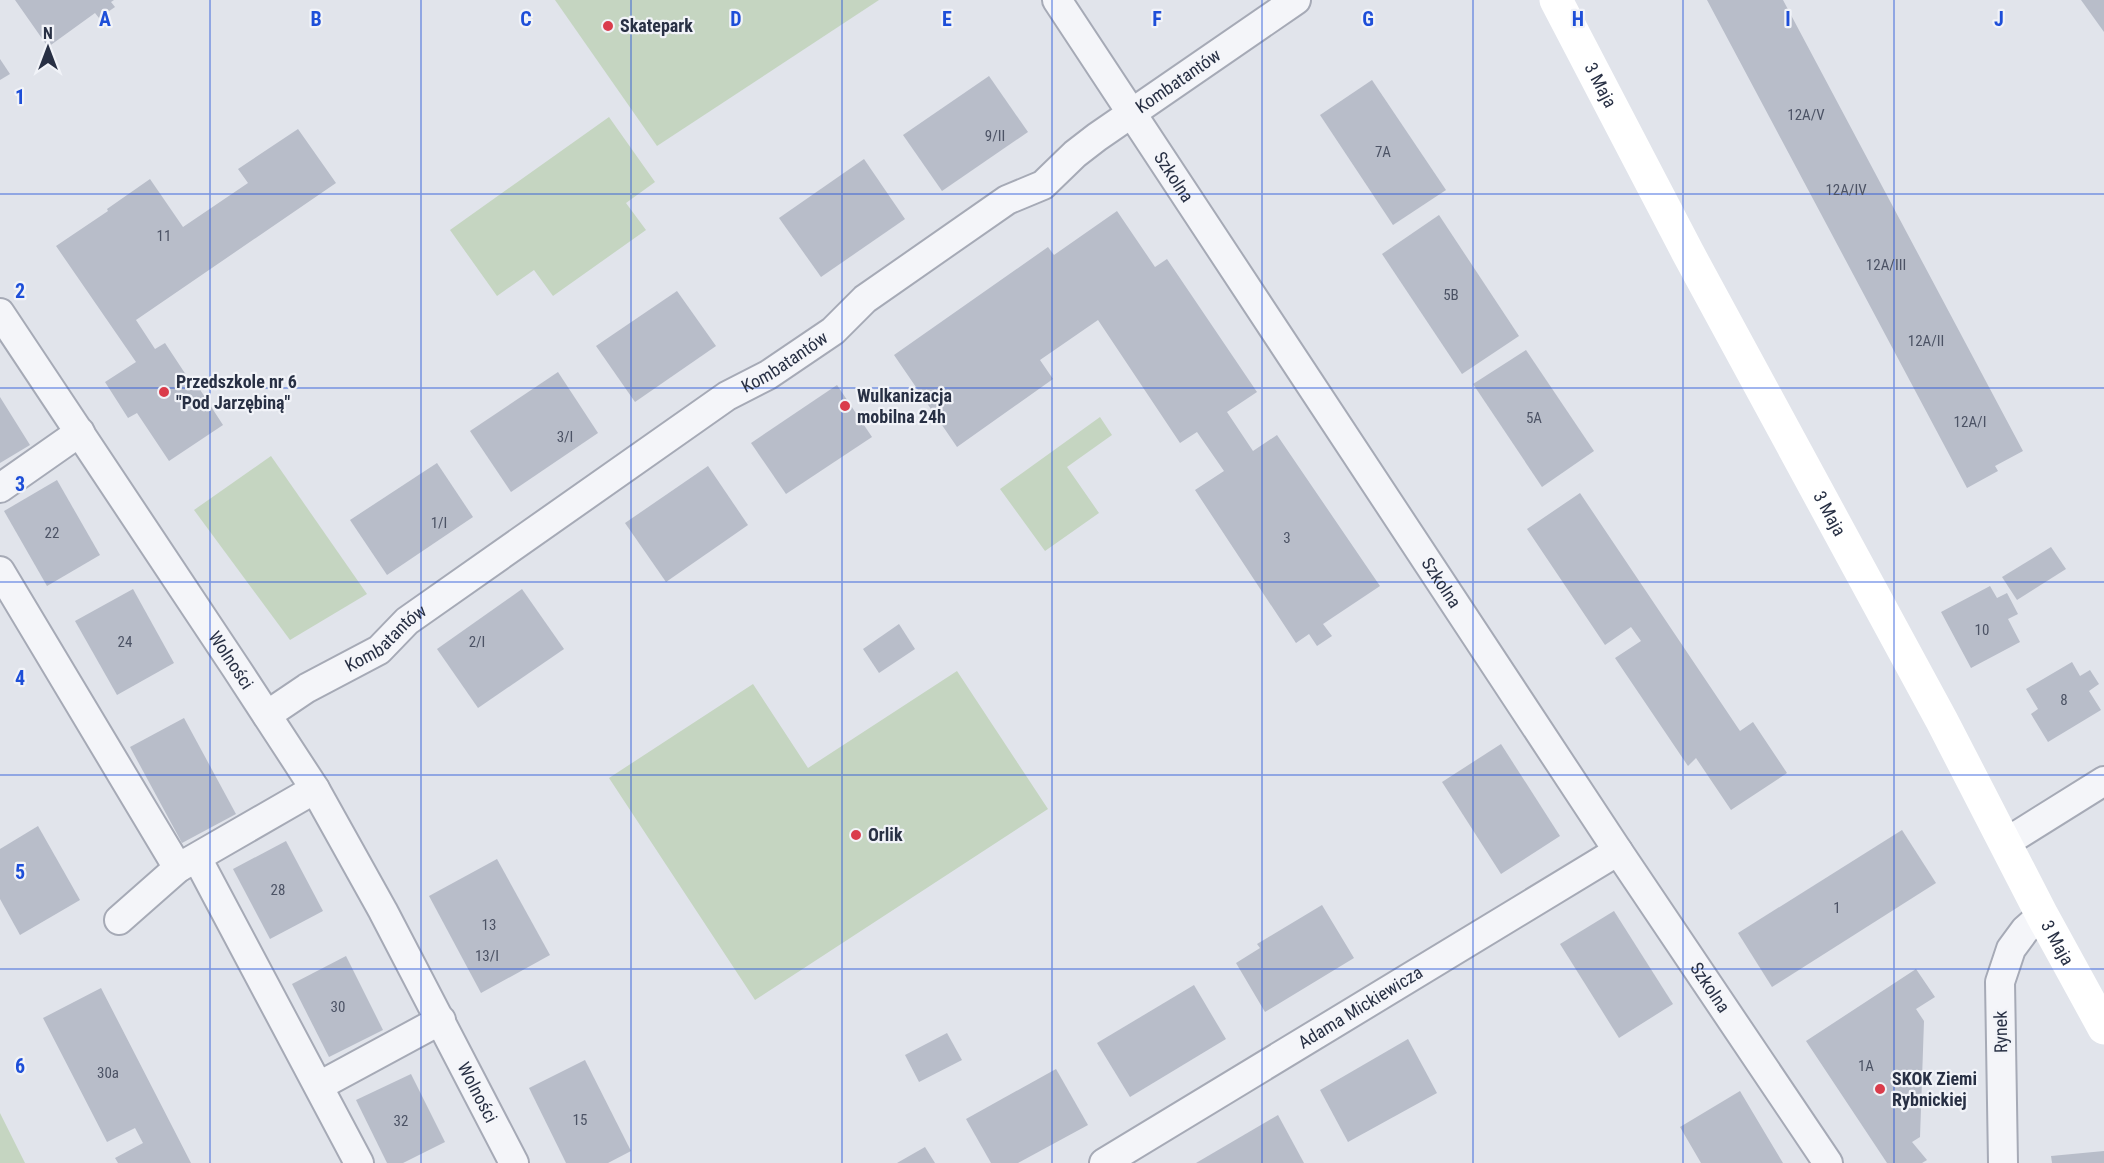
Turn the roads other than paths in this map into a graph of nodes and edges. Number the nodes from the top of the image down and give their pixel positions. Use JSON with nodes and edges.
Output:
{"nodes":[{"id":1,"x":1057,"y":0,"type":"edge"},
{"id":2,"x":1296,"y":0,"type":"edge"},
{"id":3,"x":1556,"y":0,"type":"edge"},
{"id":4,"x":1132,"y":114,"type":"junction"},
{"id":5,"x":4,"y":326,"type":"edge"},
{"id":6,"x":80,"y":432,"type":"junction"},
{"id":7,"x":0,"y":488,"type":"edge"},
{"id":8,"x":0,"y":571,"type":"edge"},
{"id":9,"x":267,"y":715,"type":"junction"},
{"id":10,"x":2104,"y":781,"type":"edge"},
{"id":11,"x":315,"y":789,"type":"junction"},
{"id":12,"x":2005,"y":843,"type":"junction"},
{"id":13,"x":1618,"y":851,"type":"junction"},
{"id":14,"x":188,"y":863,"type":"junction"},
{"id":15,"x":2042,"y":915,"type":"junction"},
{"id":16,"x":119,"y":920,"type":"dead end"},
{"id":17,"x":441,"y":1020,"type":"junction"},
{"id":18,"x":2104,"y":1028,"type":"edge"},
{"id":19,"x":319,"y":1086,"type":"junction"},
{"id":20,"x":359,"y":1163,"type":"edge"},
{"id":21,"x":514,"y":1163,"type":"edge"},
{"id":22,"x":1104,"y":1163,"type":"edge"},
{"id":23,"x":1828,"y":1163,"type":"edge"},
{"id":24,"x":2003,"y":1163,"type":"edge"}],
"edges":[{"from":1,"to":4,"type":"street","name":"Szkolna"},
{"from":2,"to":4,"type":"street","name":"Kombatantów"},
{"from":3,"to":12,"type":"main road","name":"3 Maja"},
{"from":4,"to":9,"type":"street","name":"Kombatantów"},
{"from":4,"to":13,"type":"street","name":"Szkolna"},
{"from":5,"to":6,"type":"street","name":"Wolności"},
{"from":6,"to":7,"type":"street"},
{"from":6,"to":9,"type":"street","name":"Wolności"},
{"from":8,"to":14,"type":"street"},
{"from":9,"to":11,"type":"street","name":"Wolności"},
{"from":10,"to":12,"type":"street"},
{"from":11,"to":14,"type":"street"},
{"from":11,"to":17,"type":"street","name":"Wolności"},
{"from":12,"to":15,"type":"main road","name":"3 Maja"},
{"from":13,"to":22,"type":"street","name":"Adama Mickiewicza"},
{"from":13,"to":23,"type":"street","name":"Szkolna"},
{"from":14,"to":16,"type":"street"},
{"from":14,"to":19,"type":"street"},
{"from":15,"to":18,"type":"main road","name":"3 Maja"},
{"from":15,"to":24,"type":"street","name":"Rynek"},
{"from":17,"to":19,"type":"street"},
{"from":17,"to":21,"type":"street","name":"Wolności"},
{"from":19,"to":20,"type":"street"}]}
